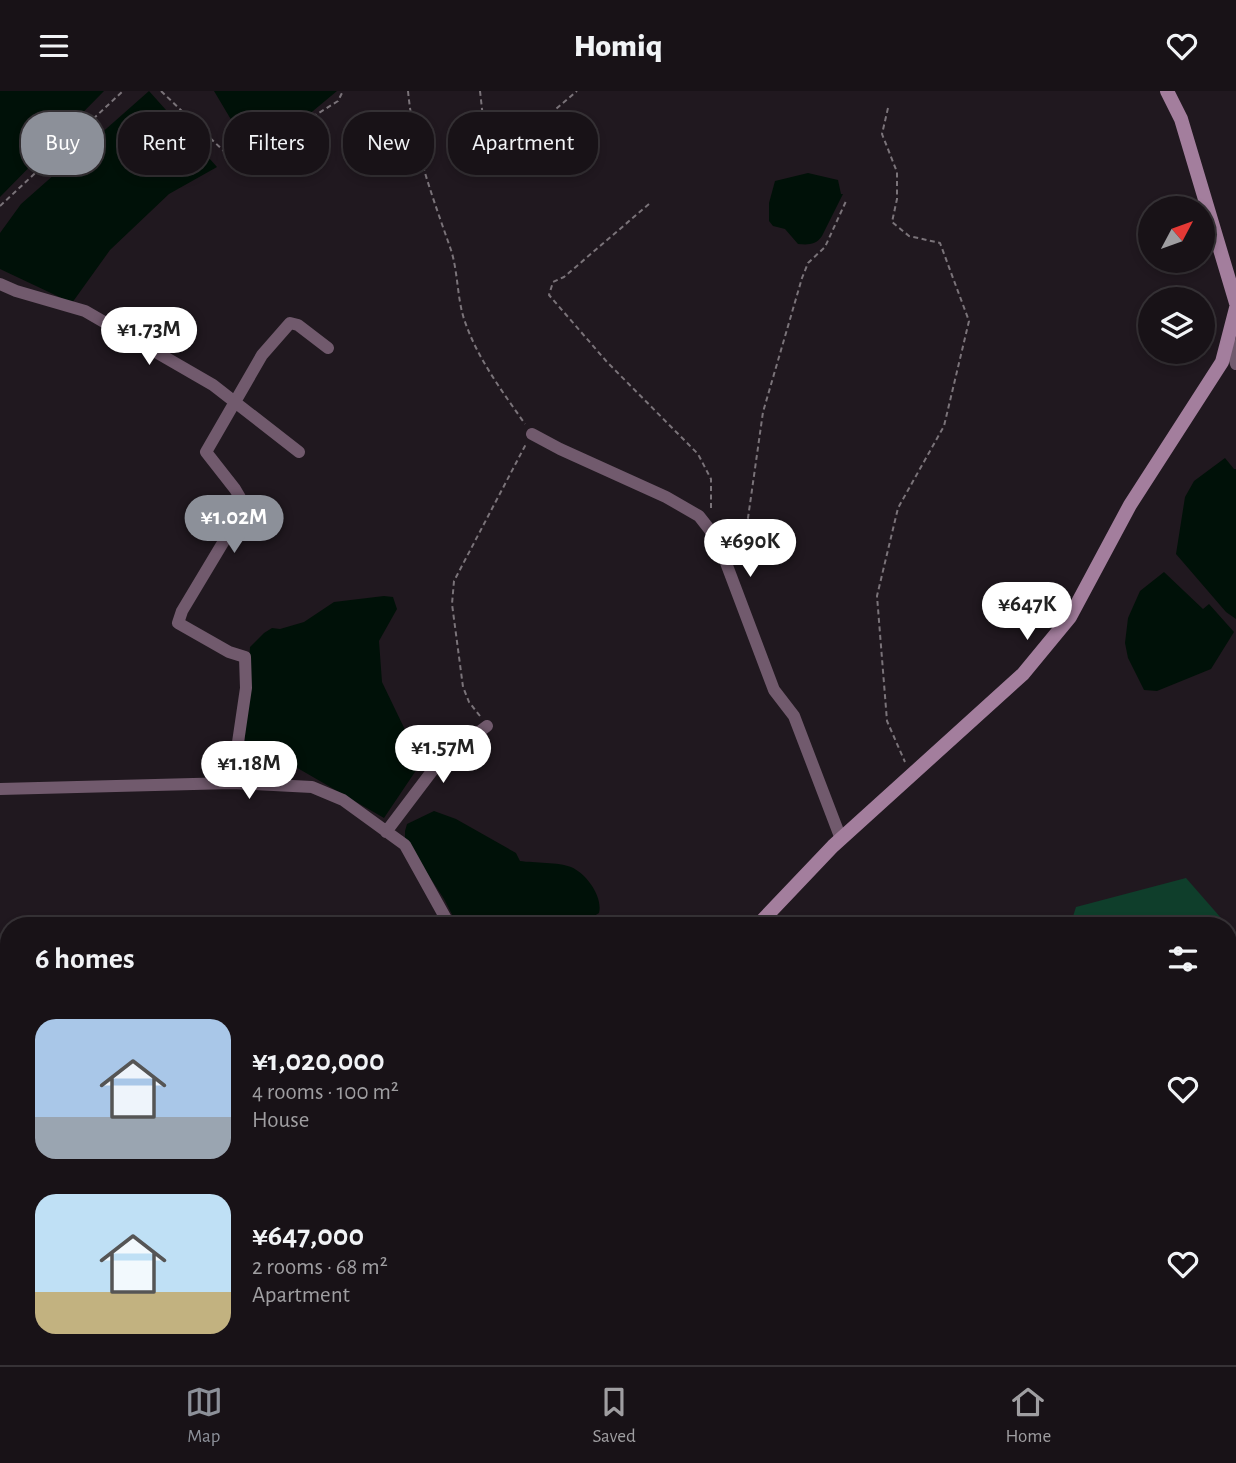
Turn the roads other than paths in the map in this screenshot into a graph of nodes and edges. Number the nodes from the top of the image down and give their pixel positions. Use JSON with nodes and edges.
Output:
{"nodes":[{"id":1,"x":1167,"y":91,"type":"edge"},
{"id":2,"x":0,"y":284,"type":"edge"},
{"id":3,"x":1236,"y":306,"type":"edge"},
{"id":4,"x":1228,"y":337,"type":"junction"},
{"id":5,"x":328,"y":348,"type":"dead end"},
{"id":6,"x":1236,"y":364,"type":"edge"},
{"id":7,"x":236,"y":402,"type":"junction"},
{"id":8,"x":532,"y":433,"type":"road end"},
{"id":9,"x":299,"y":452,"type":"dead end"},
{"id":10,"x":487,"y":726,"type":"road end"},
{"id":11,"x":232,"y":783,"type":"junction"},
{"id":12,"x":0,"y":789,"type":"edge"},
{"id":13,"x":386,"y":832,"type":"junction"},
{"id":14,"x":841,"y":839,"type":"junction"},
{"id":15,"x":445,"y":917,"type":"edge"},
{"id":16,"x":766,"y":917,"type":"edge"}],
"edges":[{"from":1,"to":3,"type":"street"},
{"from":2,"to":7,"type":"street"},
{"from":3,"to":4,"type":"street"},
{"from":4,"to":6,"type":"street"},
{"from":4,"to":14,"type":"street"},
{"from":5,"to":7,"type":"street"},
{"from":7,"to":9,"type":"street"},
{"from":7,"to":11,"type":"street"},
{"from":8,"to":14,"type":"street"},
{"from":10,"to":13,"type":"street"},
{"from":11,"to":12,"type":"street"},
{"from":11,"to":13,"type":"street"},
{"from":13,"to":15,"type":"street"},
{"from":14,"to":16,"type":"street"}]}
